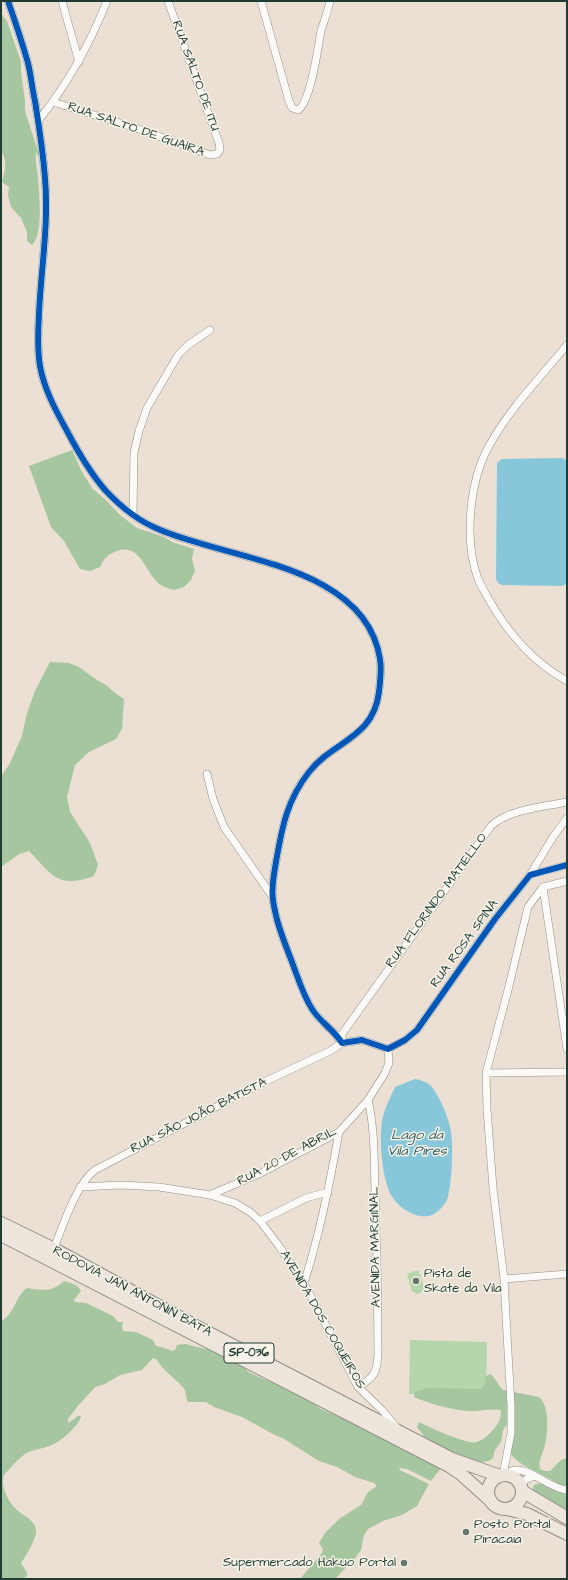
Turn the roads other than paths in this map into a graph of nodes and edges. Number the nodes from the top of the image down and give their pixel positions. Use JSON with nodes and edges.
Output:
{"nodes":[{"id":1,"x":8,"y":1,"type":"edge"},
{"id":2,"x":62,"y":1,"type":"edge"},
{"id":3,"x":107,"y":1,"type":"edge"},
{"id":4,"x":168,"y":1,"type":"edge"},
{"id":5,"x":261,"y":1,"type":"edge"},
{"id":6,"x":330,"y":1,"type":"edge"},
{"id":7,"x":79,"y":62,"type":"junction"},
{"id":8,"x":53,"y":102,"type":"junction"},
{"id":9,"x":38,"y":121,"type":"junction"},
{"id":10,"x":219,"y":152,"type":"joint"},
{"id":11,"x":210,"y":330,"type":"dead end"},
{"id":12,"x":567,"y":345,"type":"edge"},
{"id":13,"x":133,"y":514,"type":"junction"},
{"id":14,"x":567,"y":681,"type":"edge"},
{"id":15,"x":208,"y":774,"type":"dead end"},
{"id":16,"x":567,"y":802,"type":"edge"},
{"id":17,"x":567,"y":818,"type":"edge"},
{"id":18,"x":567,"y":865,"type":"edge"},
{"id":19,"x":530,"y":875,"type":"junction"},
{"id":20,"x":567,"y":882,"type":"edge"},
{"id":21,"x":543,"y":887,"type":"junction"},
{"id":22,"x":272,"y":896,"type":"junction"},
{"id":23,"x":342,"y":1043,"type":"junction"},
{"id":24,"x":388,"y":1048,"type":"junction"},
{"id":25,"x":567,"y":1049,"type":"edge"},
{"id":26,"x":567,"y":1072,"type":"edge"},
{"id":27,"x":486,"y":1073,"type":"junction"},
{"id":28,"x":368,"y":1100,"type":"junction"},
{"id":29,"x":339,"y":1132,"type":"junction"},
{"id":30,"x":80,"y":1187,"type":"junction"},
{"id":31,"x":328,"y":1192,"type":"junction"},
{"id":32,"x":210,"y":1195,"type":"junction"},
{"id":33,"x":260,"y":1221,"type":"junction"},
{"id":34,"x":1,"y":1223,"type":"edge"},
{"id":35,"x":1,"y":1235,"type":"edge"},
{"id":36,"x":52,"y":1255,"type":"junction"},
{"id":37,"x":567,"y":1274,"type":"edge"},
{"id":38,"x":504,"y":1279,"type":"junction"},
{"id":39,"x":304,"y":1284,"type":"junction"},
{"id":40,"x":358,"y":1387,"type":"junction"},
{"id":41,"x":400,"y":1431,"type":"junction"},
{"id":42,"x":504,"y":1476,"type":"junction"},
{"id":43,"x":534,"y":1476,"type":"junction"},
{"id":44,"x":521,"y":1488,"type":"junction"},
{"id":45,"x":567,"y":1490,"type":"edge"},
{"id":46,"x":491,"y":1501,"type":"junction"},
{"id":47,"x":507,"y":1509,"type":"junction"},
{"id":48,"x":567,"y":1518,"type":"edge"},
{"id":49,"x":567,"y":1534,"type":"edge"}],
"edges":[{"from":1,"to":9,"type":"street"},
{"from":2,"to":7,"type":"street"},
{"from":3,"to":7,"type":"street"},
{"from":4,"to":10,"type":"street","name":"RUA SALTO DE ITU"},
{"from":5,"to":6,"type":"street"},
{"from":7,"to":8,"type":"street"},
{"from":8,"to":9,"type":"street"},
{"from":8,"to":10,"type":"street","name":"RUA SALTO DE GUAÍRA"},
{"from":9,"to":13,"type":"street"},
{"from":11,"to":13,"type":"street"},
{"from":12,"to":14,"type":"street"},
{"from":13,"to":22,"type":"street"},
{"from":15,"to":22,"type":"street"},
{"from":16,"to":23,"type":"street","name":"RUA FLORINDO MATIELLO"},
{"from":17,"to":19,"type":"street","name":"RUA ROSA SPINA"},
{"from":18,"to":19,"type":"street"},
{"from":19,"to":24,"type":"street","name":"RUA ROSA SPINA"},
{"from":20,"to":21,"type":"street"},
{"from":21,"to":25,"type":"street"},
{"from":21,"to":27,"type":"street"},
{"from":22,"to":23,"type":"street"},
{"from":23,"to":24,"type":"street","name":"RUA SÃO JOÃO BATISTA"},
{"from":23,"to":30,"type":"street","name":"RUA SÃO JOÃO BATISTA"},
{"from":24,"to":28,"type":"street","name":"RUA 20 DE ABRIL"},
{"from":26,"to":27,"type":"street"},
{"from":27,"to":38,"type":"street"},
{"from":28,"to":29,"type":"street","name":"RUA 20 DE ABRIL"},
{"from":28,"to":40,"type":"street","name":"AVENIDA MARGINAL"},
{"from":29,"to":31,"type":"street"},
{"from":29,"to":32,"type":"street","name":"RUA 20 DE ABRIL"},
{"from":30,"to":32,"type":"street","name":"AVENIDA DOS COQUEIROS"},
{"from":30,"to":36,"type":"street","name":"RUA SÃO JOÃO BATISTA"},
{"from":31,"to":33,"type":"street"},
{"from":31,"to":39,"type":"street"},
{"from":32,"to":33,"type":"street","name":"AVENIDA DOS COQUEIROS"},
{"from":33,"to":39,"type":"street","name":"AVENIDA DOS COQUEIROS"},
{"from":34,"to":36,"type":"main road","name":"RODOVIA JAN ANTONIN BATA","number":"SP-036"},
{"from":35,"to":36,"type":"main road","name":"RODOVIA JAN ANTONIN BATA","number":"SP-036"},
{"from":36,"to":41,"type":"main road","name":"RODOVIA JAN ANTONIN BATA","number":"SP-036"},
{"from":36,"to":46,"type":"main road","name":"RODOVIA JAN ANTONIN BATA","number":"SP-036"},
{"from":37,"to":38,"type":"street"},
{"from":38,"to":42,"type":"street"},
{"from":39,"to":40,"type":"street","name":"AVENIDA DOS COQUEIROS"},
{"from":40,"to":41,"type":"street","name":"AVENIDA DOS COQUEIROS"},
{"from":41,"to":42,"type":"main road","name":"RODOVIA JAN ANTONIN BATA","number":"SP-036"},
{"from":42,"to":43,"type":"street"},
{"from":42,"to":44,"type":"main road","name":"RODOVIA JAN ANTONIN BATA","number":"SP-036"},
{"from":42,"to":46,"type":"main road"},
{"from":43,"to":44,"type":"street"},
{"from":43,"to":45,"type":"street"},
{"from":44,"to":47,"type":"main road"},
{"from":44,"to":48,"type":"main road","name":"RODOVIA JAN ANTONIN BATA","number":"SP-036"},
{"from":46,"to":47,"type":"main road","name":"RODOVIA JAN ANTONIN BATA","number":"SP-036"},
{"from":47,"to":49,"type":"main road","name":"RODOVIA JAN ANTONIN BATA","number":"SP-036"}]}
